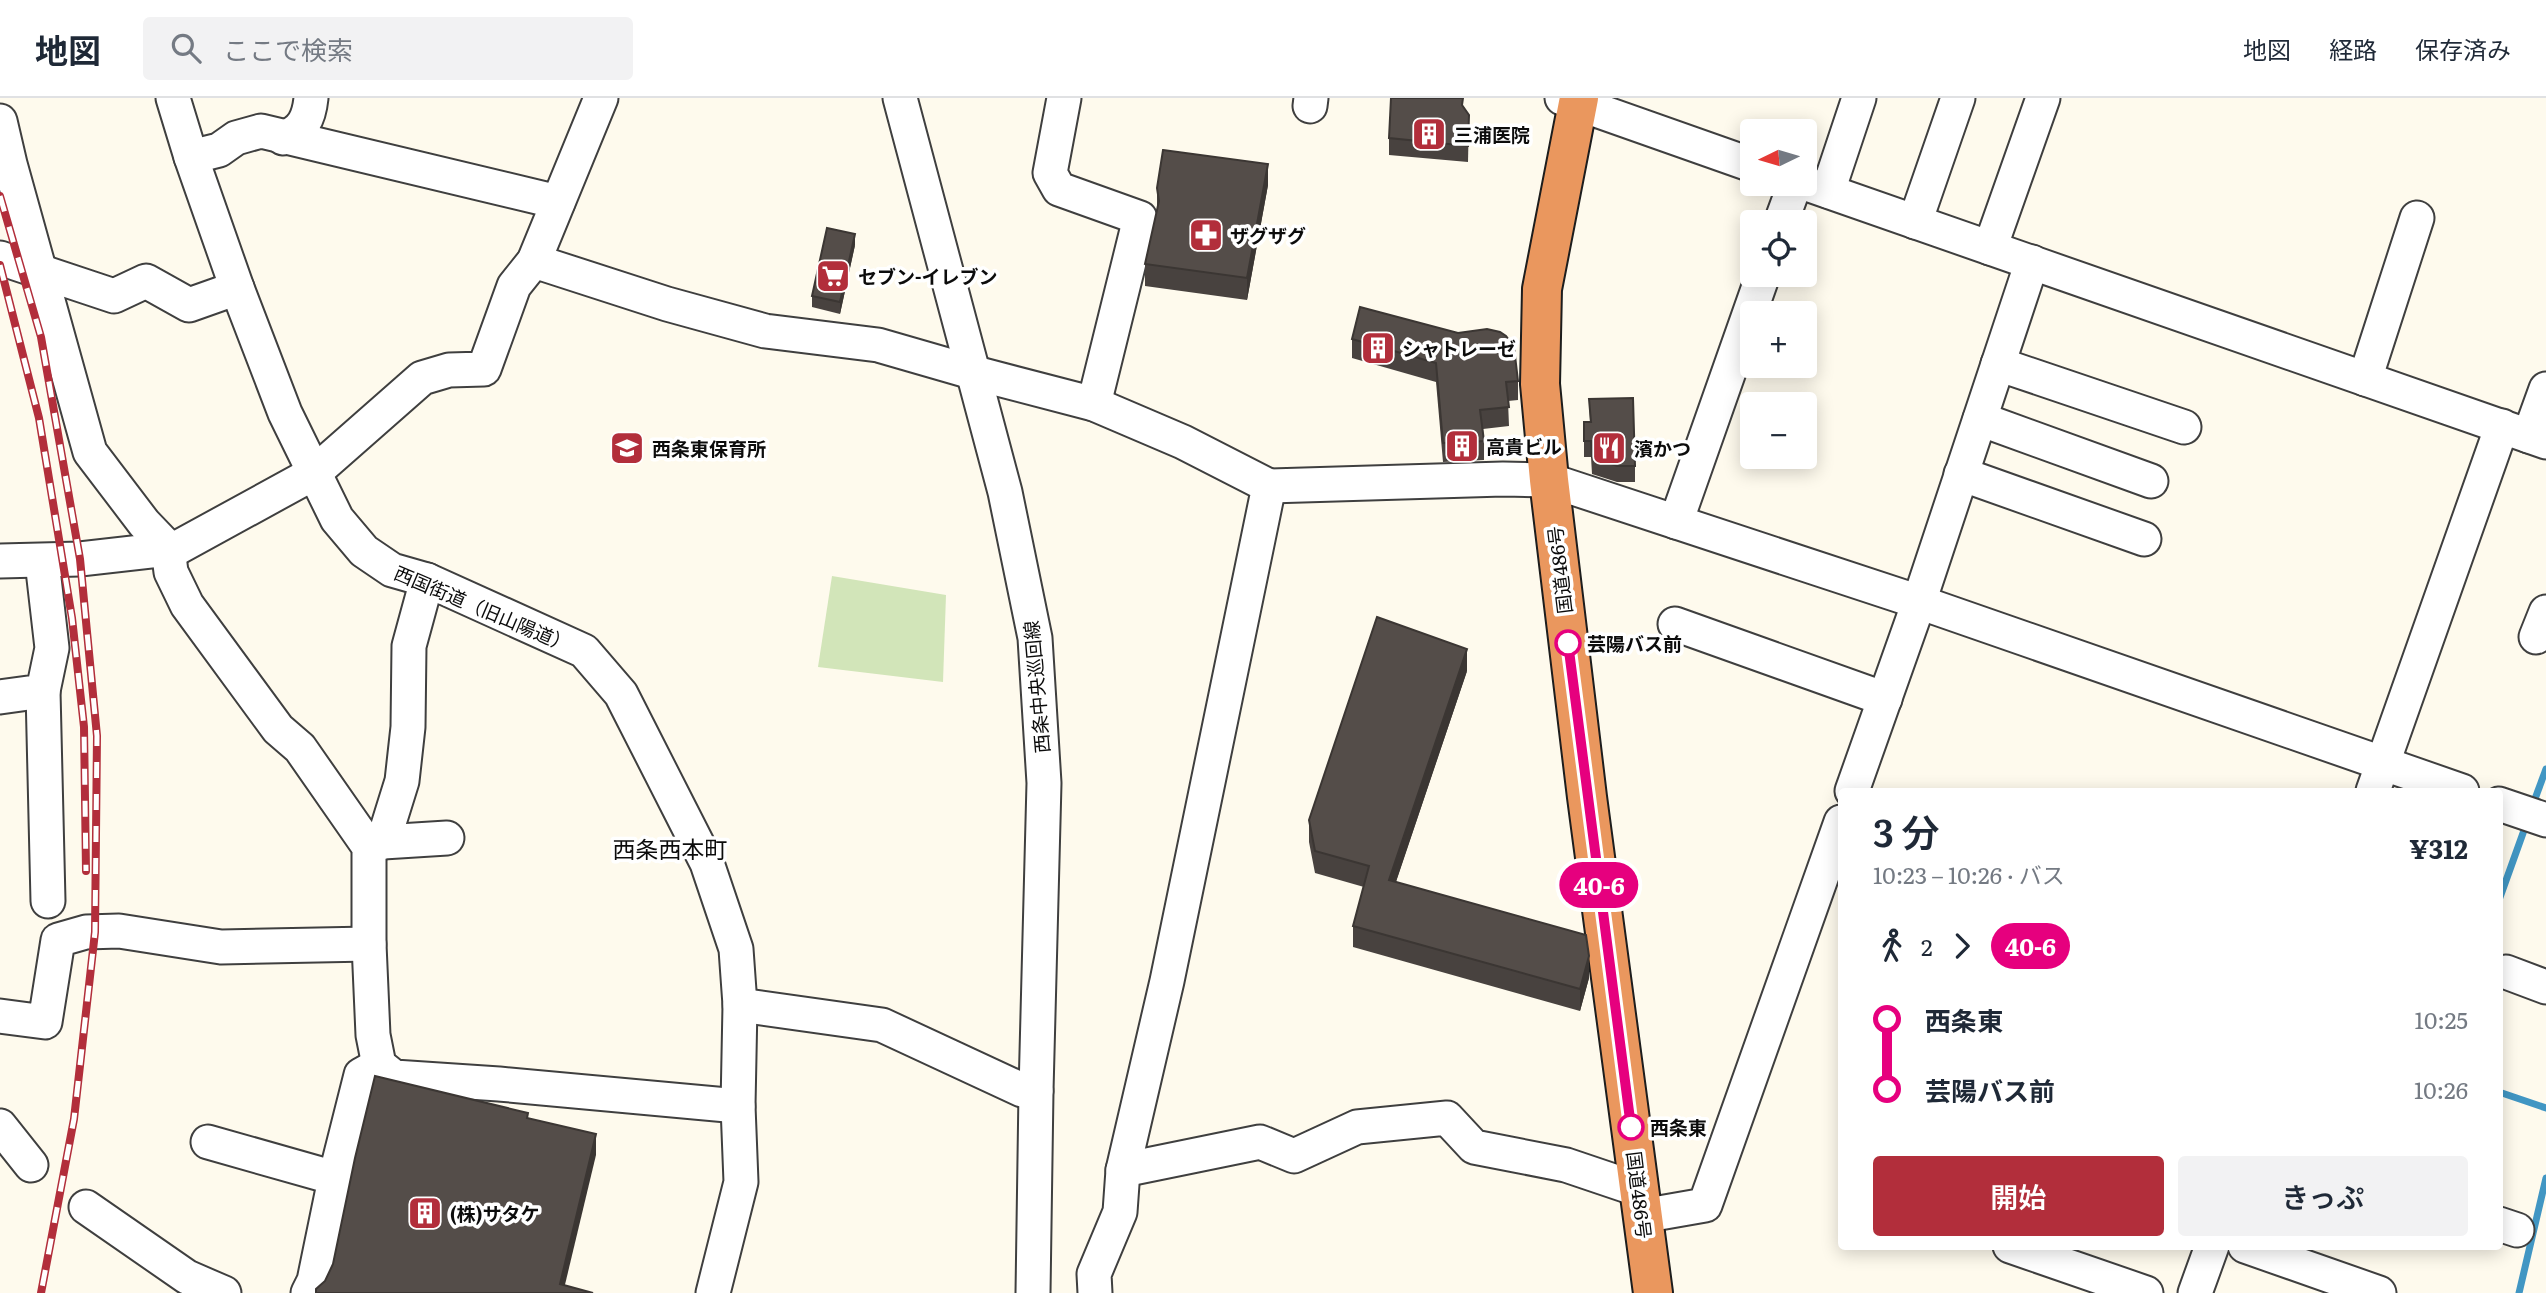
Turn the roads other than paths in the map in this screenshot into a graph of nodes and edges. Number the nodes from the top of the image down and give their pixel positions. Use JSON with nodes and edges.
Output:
{"nodes":[{"id":1,"x":173,"y":98,"type":"edge"},
{"id":2,"x":311,"y":98,"type":"edge"},
{"id":3,"x":601,"y":98,"type":"edge"},
{"id":4,"x":900,"y":98,"type":"edge"},
{"id":5,"x":1064,"y":98,"type":"edge"},
{"id":6,"x":1859,"y":98,"type":"edge"},
{"id":7,"x":1958,"y":98,"type":"edge"},
{"id":8,"x":2043,"y":98,"type":"edge"},
{"id":9,"x":1572,"y":100,"type":"edge"},
{"id":10,"x":0,"y":121,"type":"edge"},
{"id":11,"x":283,"y":138,"type":"junction"},
{"id":12,"x":191,"y":157,"type":"junction"},
{"id":13,"x":1740,"y":160,"type":"edge"},
{"id":14,"x":1817,"y":185,"type":"edge"},
{"id":15,"x":1817,"y":187,"type":"edge"},
{"id":16,"x":558,"y":202,"type":"junction"},
{"id":17,"x":2417,"y":218,"type":"dead end"},
{"id":18,"x":1915,"y":222,"type":"junction"},
{"id":19,"x":1990,"y":248,"type":"junction"},
{"id":20,"x":0,"y":258,"type":"edge"},
{"id":21,"x":534,"y":261,"type":"junction"},
{"id":22,"x":2032,"y":262,"type":"junction"},
{"id":23,"x":40,"y":269,"type":"junction"},
{"id":24,"x":1759,"y":287,"type":"edge"},
{"id":25,"x":237,"y":288,"type":"junction"},
{"id":26,"x":1998,"y":364,"type":"junction"},
{"id":27,"x":975,"y":373,"type":"junction"},
{"id":28,"x":2365,"y":379,"type":"junction"},
{"id":29,"x":2546,"y":388,"type":"edge"},
{"id":30,"x":1094,"y":404,"type":"junction"},
{"id":31,"x":1980,"y":419,"type":"junction"},
{"id":32,"x":2184,"y":427,"type":"dead end"},
{"id":33,"x":2525,"y":434,"type":"edge"},
{"id":34,"x":314,"y":473,"type":"junction"},
{"id":35,"x":1961,"y":474,"type":"junction"},
{"id":36,"x":1549,"y":480,"type":"junction"},
{"id":37,"x":2151,"y":481,"type":"dead end"},
{"id":38,"x":1269,"y":486,"type":"junction"},
{"id":39,"x":1676,"y":522,"type":"junction"},
{"id":40,"x":2144,"y":539,"type":"dead end"},
{"id":41,"x":168,"y":548,"type":"junction"},
{"id":42,"x":0,"y":561,"type":"edge"},
{"id":43,"x":42,"y":561,"type":"junction"},
{"id":44,"x":427,"y":580,"type":"junction"},
{"id":45,"x":1919,"y":602,"type":"junction"},
{"id":46,"x":1675,"y":624,"type":"dead end"},
{"id":47,"x":43,"y":691,"type":"junction"},
{"id":48,"x":0,"y":697,"type":"edge"},
{"id":49,"x":1885,"y":699,"type":"junction"},
{"id":50,"x":2378,"y":777,"type":"edge"},
{"id":51,"x":1859,"y":788,"type":"edge"},
{"id":52,"x":2444,"y":788,"type":"edge"},
{"id":53,"x":1838,"y":835,"type":"edge"},
{"id":54,"x":447,"y":838,"type":"dead end"},
{"id":55,"x":376,"y":845,"type":"junction"},
{"id":56,"x":48,"y":901,"type":"dead end"},
{"id":57,"x":369,"y":944,"type":"junction"},
{"id":58,"x":2505,"y":972,"type":"dead end"},
{"id":59,"x":2546,"y":987,"type":"edge"},
{"id":60,"x":740,"y":1005,"type":"junction"},
{"id":61,"x":0,"y":1016,"type":"edge"},
{"id":62,"x":379,"y":1066,"type":"junction"},
{"id":63,"x":1035,"y":1091,"type":"junction"},
{"id":64,"x":738,"y":1106,"type":"junction"},
{"id":65,"x":0,"y":1126,"type":"edge"},
{"id":66,"x":208,"y":1142,"type":"dead end"},
{"id":67,"x":31,"y":1165,"type":"dead end"},
{"id":68,"x":1122,"y":1170,"type":"junction"},
{"id":69,"x":335,"y":1178,"type":"junction"},
{"id":70,"x":1641,"y":1203,"type":"junction"},
{"id":71,"x":86,"y":1207,"type":"dead end"},
{"id":72,"x":2022,"y":1250,"type":"edge"},
{"id":73,"x":2211,"y":1250,"type":"edge"},
{"id":74,"x":2256,"y":1250,"type":"edge"},
{"id":75,"x":224,"y":1293,"type":"edge"},
{"id":76,"x":308,"y":1293,"type":"edge"},
{"id":77,"x":713,"y":1293,"type":"edge"},
{"id":78,"x":1033,"y":1293,"type":"edge"},
{"id":79,"x":1096,"y":1293,"type":"edge"},
{"id":80,"x":1653,"y":1293,"type":"edge"},
{"id":81,"x":2146,"y":1293,"type":"edge"},
{"id":82,"x":2195,"y":1293,"type":"edge"},
{"id":83,"x":2379,"y":1293,"type":"edge"}],
"edges":[{"from":1,"to":12,"type":"street","name":"西国街道（旧山陽道）"},
{"from":2,"to":11,"type":"street"},
{"from":3,"to":16,"type":"street"},
{"from":4,"to":27,"type":"street","name":"西条中央巡回線"},
{"from":5,"to":30,"type":"street"},
{"from":6,"to":14,"type":"street"},
{"from":7,"to":18,"type":"street"},
{"from":8,"to":19,"type":"street"},
{"from":9,"to":13,"type":"street"},
{"from":9,"to":36,"type":"highway","name":"国道486号"},
{"from":10,"to":23,"type":"street"},
{"from":11,"to":12,"type":"street"},
{"from":11,"to":16,"type":"street"},
{"from":12,"to":25,"type":"street","name":"西国街道（旧山陽道）"},
{"from":15,"to":18,"type":"street"},
{"from":16,"to":21,"type":"street"},
{"from":17,"to":28,"type":"street"},
{"from":18,"to":19,"type":"street"},
{"from":19,"to":22,"type":"street"},
{"from":20,"to":23,"type":"street"},
{"from":21,"to":27,"type":"street"},
{"from":21,"to":34,"type":"street"},
{"from":22,"to":26,"type":"street"},
{"from":22,"to":28,"type":"street"},
{"from":23,"to":25,"type":"street"},
{"from":23,"to":41,"type":"street"},
{"from":24,"to":39,"type":"street"},
{"from":25,"to":34,"type":"street","name":"西国街道（旧山陽道）"},
{"from":26,"to":31,"type":"street"},
{"from":26,"to":32,"type":"street"},
{"from":27,"to":30,"type":"street"},
{"from":27,"to":63,"type":"street","name":"西条中央巡回線"},
{"from":28,"to":33,"type":"street"},
{"from":29,"to":33,"type":"street"},
{"from":30,"to":38,"type":"street"},
{"from":31,"to":35,"type":"street"},
{"from":31,"to":37,"type":"street"},
{"from":33,"to":50,"type":"street"},
{"from":34,"to":41,"type":"street"},
{"from":34,"to":44,"type":"street","name":"西国街道（旧山陽道）"},
{"from":35,"to":40,"type":"street"},
{"from":35,"to":45,"type":"street"},
{"from":36,"to":38,"type":"street"},
{"from":36,"to":39,"type":"street"},
{"from":36,"to":70,"type":"highway","name":"国道486号"},
{"from":38,"to":68,"type":"street"},
{"from":39,"to":45,"type":"street"},
{"from":41,"to":43,"type":"street"},
{"from":41,"to":55,"type":"street"},
{"from":42,"to":43,"type":"street"},
{"from":43,"to":47,"type":"street"},
{"from":44,"to":55,"type":"street"},
{"from":44,"to":60,"type":"street","name":"西国街道（旧山陽道）"},
{"from":45,"to":49,"type":"street"},
{"from":45,"to":50,"type":"street"},
{"from":46,"to":49,"type":"street"},
{"from":47,"to":48,"type":"street"},
{"from":47,"to":56,"type":"street"},
{"from":49,"to":51,"type":"street"},
{"from":50,"to":52,"type":"street"},
{"from":53,"to":70,"type":"street"},
{"from":54,"to":55,"type":"street"},
{"from":55,"to":57,"type":"street"},
{"from":57,"to":61,"type":"street"},
{"from":57,"to":62,"type":"street"},
{"from":58,"to":59,"type":"street"},
{"from":60,"to":63,"type":"street"},
{"from":60,"to":64,"type":"street","name":"西国街道（旧山陽道）"},
{"from":62,"to":64,"type":"street"},
{"from":62,"to":69,"type":"street"},
{"from":63,"to":78,"type":"street","name":"西条中央巡回線"},
{"from":64,"to":77,"type":"street","name":"西国街道（旧山陽道）"},
{"from":65,"to":67,"type":"street"},
{"from":66,"to":69,"type":"street"},
{"from":68,"to":70,"type":"street"},
{"from":68,"to":79,"type":"street"},
{"from":69,"to":76,"type":"street"},
{"from":70,"to":80,"type":"highway","name":"国道486号"},
{"from":71,"to":75,"type":"street"},
{"from":72,"to":81,"type":"street"},
{"from":73,"to":82,"type":"street"},
{"from":74,"to":83,"type":"street"}]}
